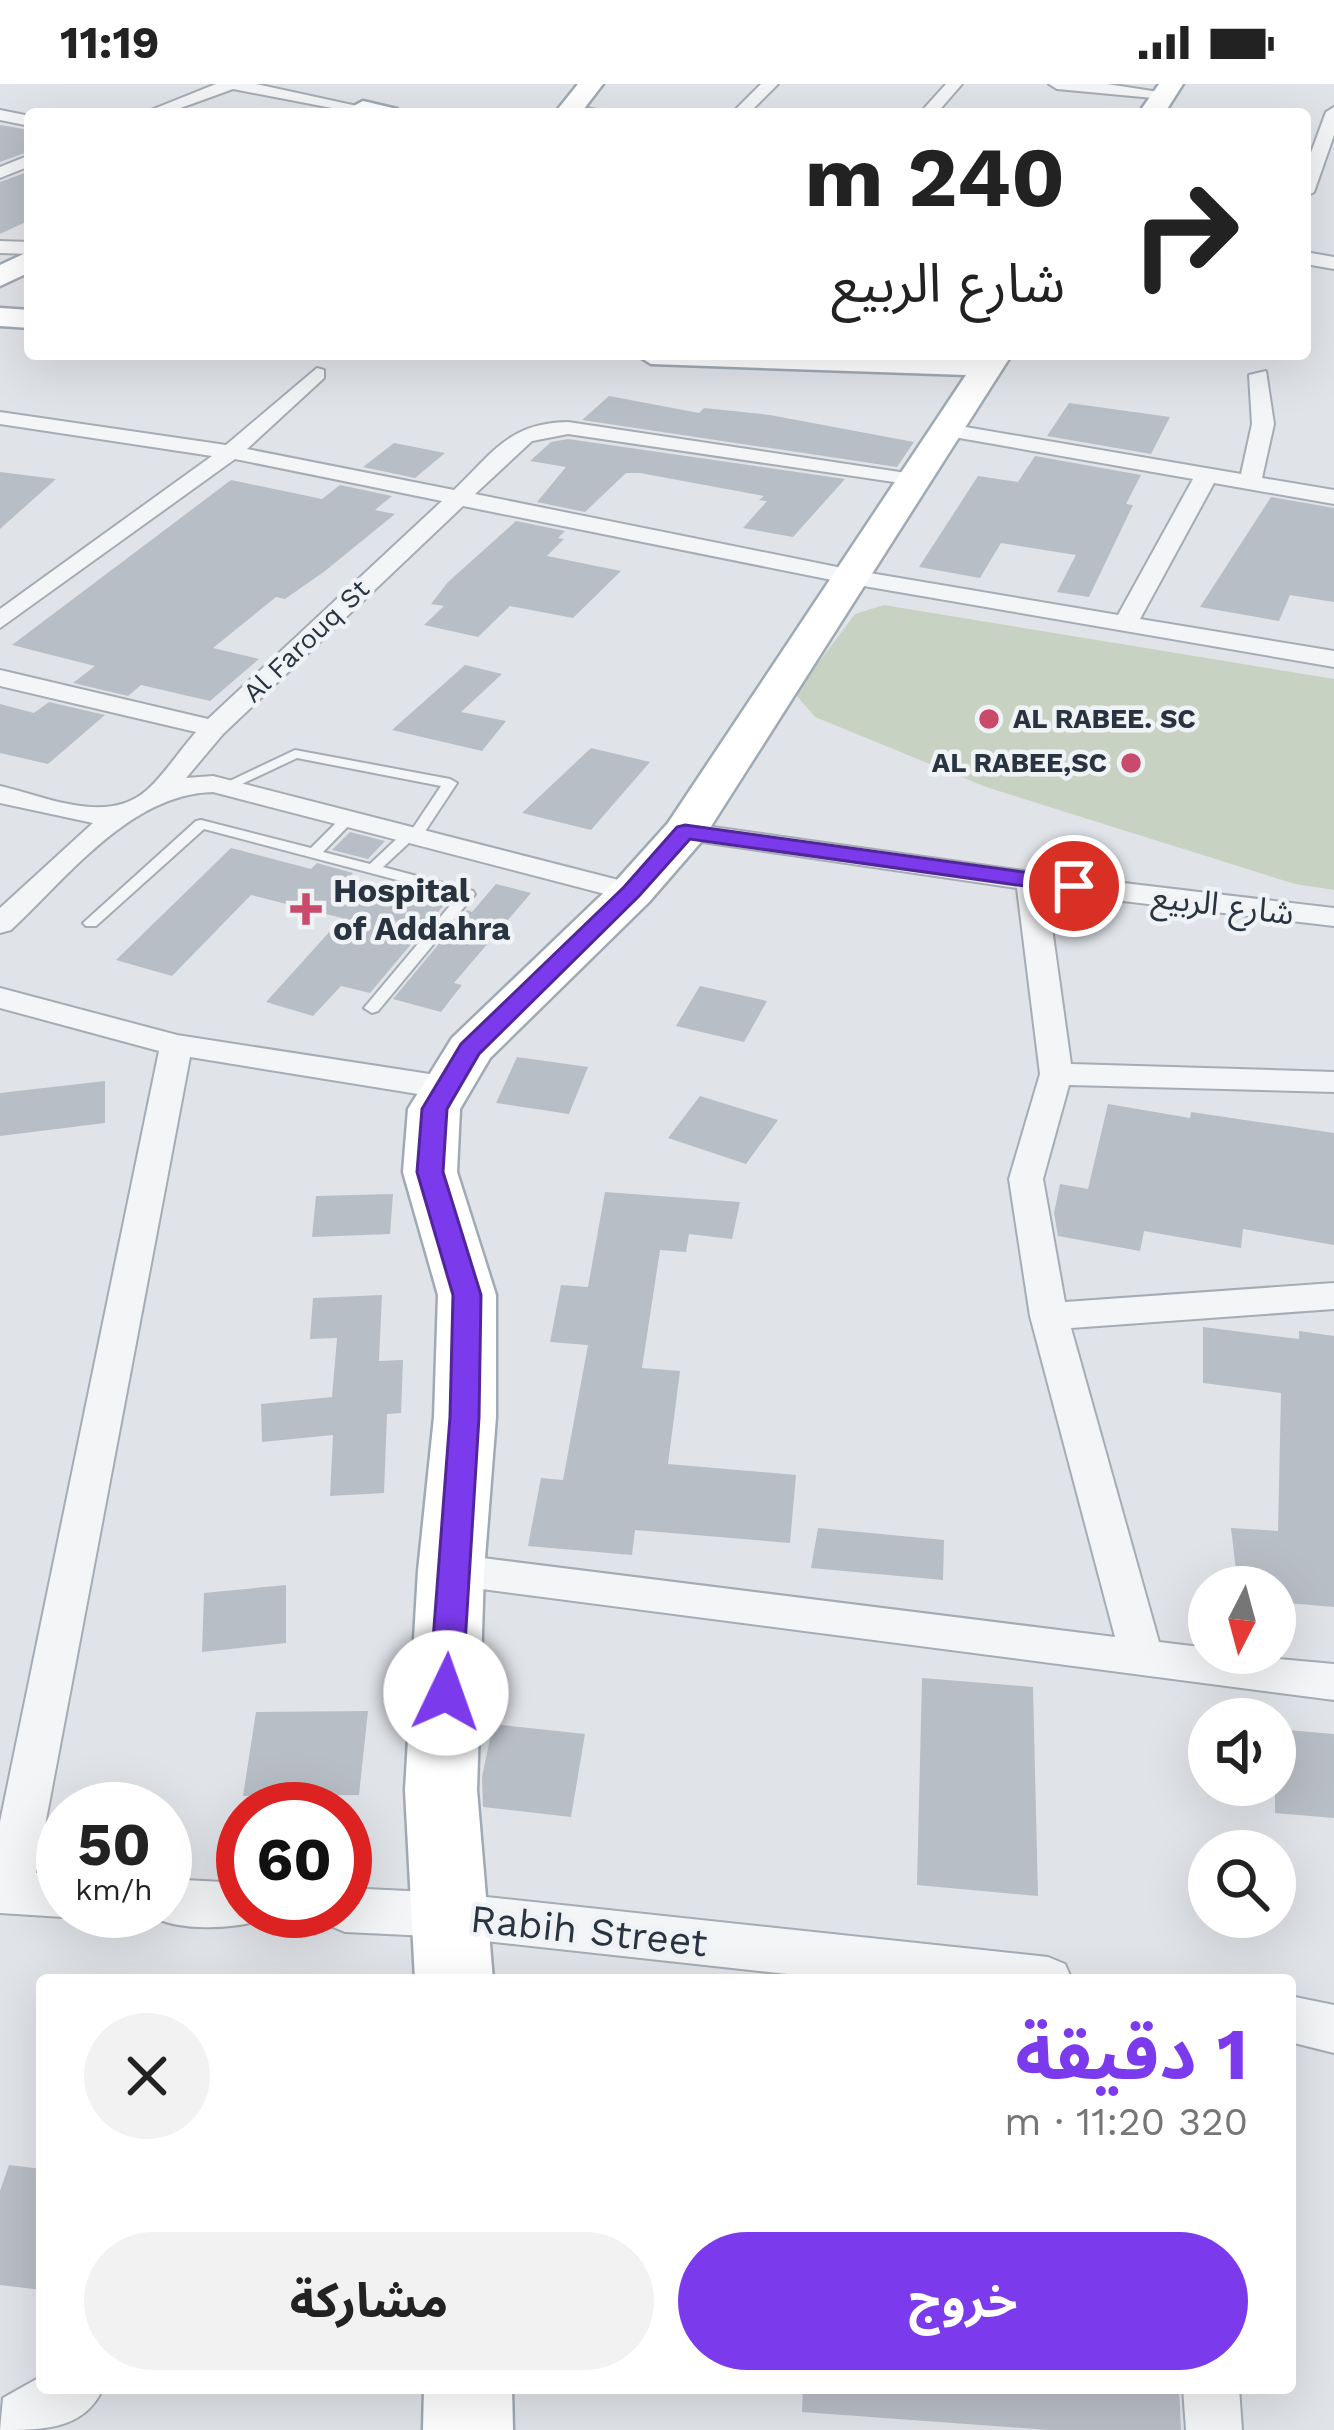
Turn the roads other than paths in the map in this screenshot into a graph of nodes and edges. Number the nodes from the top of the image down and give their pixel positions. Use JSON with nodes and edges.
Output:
{"nodes":[{"id":1,"x":231,"y":84,"type":"edge"},
{"id":2,"x":770,"y":84,"type":"edge"},
{"id":3,"x":954,"y":84,"type":"edge"},
{"id":4,"x":1058,"y":84,"type":"edge"},
{"id":5,"x":1162,"y":97,"type":"edge"},
{"id":6,"x":165,"y":108,"type":"edge"},
{"id":7,"x":348,"y":108,"type":"edge"},
{"id":8,"x":745,"y":108,"type":"edge"},
{"id":9,"x":932,"y":108,"type":"edge"},
{"id":10,"x":1332,"y":124,"type":"edge"},
{"id":11,"x":1313,"y":151,"type":"edge"},
{"id":12,"x":983,"y":360,"type":"edge"},
{"id":13,"x":317,"y":374,"type":"dead end"},
{"id":14,"x":1259,"y":375,"type":"dead end"},
{"id":15,"x":0,"y":418,"type":"edge"},
{"id":16,"x":948,"y":430,"type":"junction"},
{"id":17,"x":231,"y":452,"type":"junction"},
{"id":18,"x":1206,"y":476,"type":"junction"},
{"id":19,"x":913,"y":482,"type":"junction"},
{"id":20,"x":1250,"y":483,"type":"junction"},
{"id":21,"x":457,"y":497,"type":"junction"},
{"id":22,"x":1334,"y":497,"type":"edge"},
{"id":23,"x":851,"y":577,"type":"junction"},
{"id":24,"x":0,"y":621,"type":"edge"},
{"id":25,"x":1125,"y":624,"type":"junction"},
{"id":26,"x":1334,"y":659,"type":"edge"},
{"id":27,"x":0,"y":678,"type":"edge"},
{"id":28,"x":214,"y":728,"type":"junction"},
{"id":29,"x":224,"y":787,"type":"junction"},
{"id":30,"x":161,"y":789,"type":"junction"},
{"id":31,"x":0,"y":794,"type":"edge"},
{"id":32,"x":125,"y":809,"type":"junction"},
{"id":33,"x":348,"y":819,"type":"junction"},
{"id":34,"x":685,"y":832,"type":"junction"},
{"id":35,"x":412,"y":836,"type":"junction"},
{"id":36,"x":313,"y":854,"type":"junction"},
{"id":37,"x":373,"y":869,"type":"junction"},
{"id":38,"x":1031,"y":881,"type":"junction"},
{"id":39,"x":632,"y":892,"type":"junction"},
{"id":40,"x":1334,"y":917,"type":"edge"},
{"id":41,"x":91,"y":923,"type":"dead end"},
{"id":42,"x":0,"y":924,"type":"edge"},
{"id":43,"x":0,"y":998,"type":"edge"},
{"id":44,"x":372,"y":1008,"type":"dead end"},
{"id":45,"x":176,"y":1045,"type":"junction"},
{"id":46,"x":1056,"y":1074,"type":"junction"},
{"id":47,"x":1334,"y":1082,"type":"edge"},
{"id":48,"x":449,"y":1088,"type":"junction"},
{"id":49,"x":1334,"y":1296,"type":"edge"},
{"id":50,"x":1049,"y":1316,"type":"junction"},
{"id":51,"x":451,"y":1571,"type":"junction"},
{"id":52,"x":1142,"y":1657,"type":"junction"},
{"id":53,"x":1334,"y":1682,"type":"edge"},
{"id":54,"x":4,"y":1893,"type":"edge"},
{"id":55,"x":36,"y":1894,"type":"edge"},
{"id":56,"x":372,"y":1911,"type":"edge"},
{"id":57,"x":449,"y":1915,"type":"junction"},
{"id":58,"x":454,"y":1974,"type":"edge"},
{"id":59,"x":993,"y":1974,"type":"edge"},
{"id":60,"x":1296,"y":2020,"type":"edge"},
{"id":61,"x":1334,"y":2029,"type":"edge"},
{"id":62,"x":65,"y":2394,"type":"edge"},
{"id":63,"x":468,"y":2394,"type":"edge"},
{"id":64,"x":1211,"y":2394,"type":"edge"},
{"id":65,"x":21,"y":2430,"type":"edge"},
{"id":66,"x":468,"y":2430,"type":"edge"},
{"id":67,"x":1214,"y":2430,"type":"edge"}],
"edges":[{"from":1,"to":6,"type":"street"},
{"from":1,"to":7,"type":"street"},
{"from":2,"to":8,"type":"street"},
{"from":3,"to":9,"type":"street"},
{"from":4,"to":5,"type":"street"},
{"from":10,"to":11,"type":"street"},
{"from":12,"to":16,"type":"main road"},
{"from":13,"to":17,"type":"street"},
{"from":14,"to":20,"type":"street"},
{"from":15,"to":17,"type":"street"},
{"from":16,"to":18,"type":"street"},
{"from":16,"to":19,"type":"main road"},
{"from":17,"to":21,"type":"street"},
{"from":17,"to":24,"type":"street"},
{"from":18,"to":20,"type":"street"},
{"from":18,"to":25,"type":"street"},
{"from":19,"to":21,"type":"street","name":"Al Farouq St"},
{"from":19,"to":23,"type":"main road"},
{"from":20,"to":22,"type":"street"},
{"from":21,"to":23,"type":"street"},
{"from":21,"to":28,"type":"street","name":"Al Farouq St"},
{"from":23,"to":25,"type":"street"},
{"from":23,"to":34,"type":"main road"},
{"from":25,"to":26,"type":"street"},
{"from":27,"to":28,"type":"street"},
{"from":28,"to":30,"type":"street","name":"Al Farouq St"},
{"from":29,"to":30,"type":"street"},
{"from":29,"to":33,"type":"street"},
{"from":29,"to":35,"type":"lane"},
{"from":30,"to":32,"type":"street"},
{"from":31,"to":32,"type":"street"},
{"from":32,"to":42,"type":"street"},
{"from":33,"to":35,"type":"street"},
{"from":33,"to":36,"type":"lane"},
{"from":34,"to":38,"type":"street","name":"شارع الربيع"},
{"from":34,"to":39,"type":"main road"},
{"from":35,"to":37,"type":"lane"},
{"from":35,"to":39,"type":"street"},
{"from":36,"to":37,"type":"lane"},
{"from":36,"to":41,"type":"lane"},
{"from":37,"to":44,"type":"lane"},
{"from":38,"to":40,"type":"street","name":"شارع الربيع"},
{"from":38,"to":46,"type":"street"},
{"from":39,"to":48,"type":"main road"},
{"from":43,"to":45,"type":"street"},
{"from":45,"to":48,"type":"street"},
{"from":45,"to":54,"type":"street"},
{"from":46,"to":47,"type":"street"},
{"from":46,"to":50,"type":"street"},
{"from":48,"to":51,"type":"main road"},
{"from":49,"to":50,"type":"street"},
{"from":50,"to":52,"type":"street"},
{"from":51,"to":52,"type":"street"},
{"from":51,"to":57,"type":"main road"},
{"from":52,"to":53,"type":"street"},
{"from":54,"to":55,"type":"street"},
{"from":56,"to":57,"type":"street","name":"Rabih Street"},
{"from":57,"to":58,"type":"main road"},
{"from":57,"to":59,"type":"street","name":"Rabih Street"},
{"from":60,"to":61,"type":"street"},
{"from":62,"to":65,"type":"street"},
{"from":63,"to":66,"type":"main road"},
{"from":64,"to":67,"type":"street"}]}
